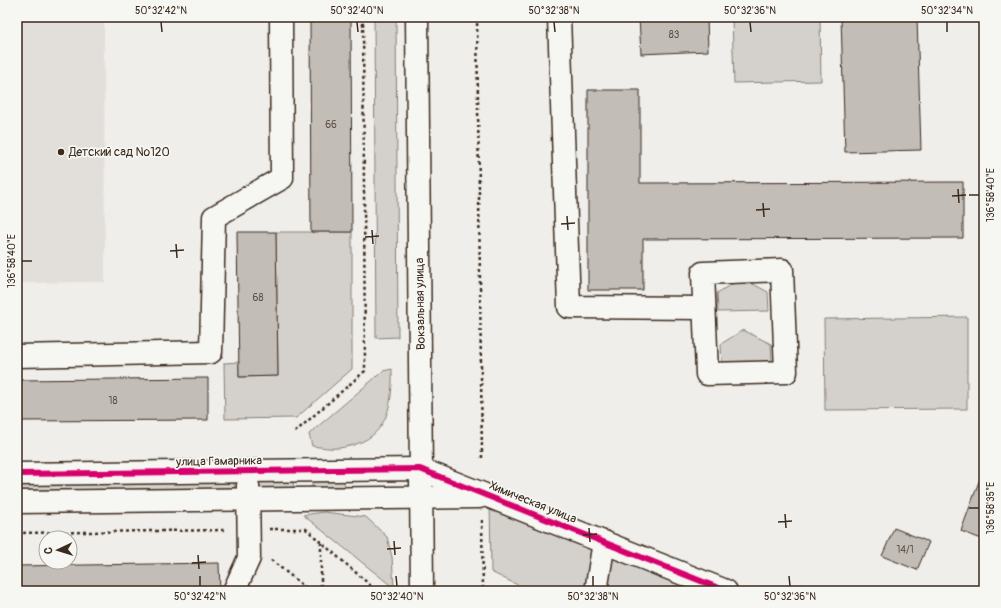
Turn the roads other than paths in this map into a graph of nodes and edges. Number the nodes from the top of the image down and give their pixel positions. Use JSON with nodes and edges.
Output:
{"nodes":[{"id":1,"x":282,"y":17,"type":"edge"},
{"id":2,"x":417,"y":17,"type":"edge"},
{"id":3,"x":559,"y":17,"type":"edge"},
{"id":4,"x":704,"y":308,"type":"junction"},
{"id":5,"x":17,"y":356,"type":"edge"},
{"id":6,"x":420,"y":469,"type":"junction"},
{"id":7,"x":248,"y":471,"type":"junction"},
{"id":8,"x":17,"y":474,"type":"edge"},
{"id":9,"x":490,"y":497,"type":"junction"},
{"id":10,"x":421,"y":498,"type":"junction"},
{"id":11,"x":248,"y":499,"type":"junction"},
{"id":12,"x":17,"y":502,"type":"edge"},
{"id":13,"x":604,"y":542,"type":"junction"},
{"id":14,"x":234,"y":591,"type":"edge"},
{"id":15,"x":422,"y":591,"type":"edge"},
{"id":16,"x":596,"y":591,"type":"edge"},
{"id":17,"x":726,"y":591,"type":"edge"}],
"edges":[{"from":1,"to":5,"type":"street"},
{"from":2,"to":6,"type":"street","name":"Вокзальная улица"},
{"from":3,"to":4,"type":"street"},
{"from":4,"to":4,"type":"street"},
{"from":6,"to":7,"type":"street","name":"улица Гамарника"},
{"from":6,"to":9,"type":"street","name":"Химическая улица"},
{"from":6,"to":10,"type":"street","name":"Вокзальная улица"},
{"from":7,"to":8,"type":"street","name":"улица Гамарника"},
{"from":7,"to":11,"type":"street"},
{"from":9,"to":10,"type":"street","name":"Химическая улица"},
{"from":9,"to":13,"type":"street","name":"Химическая улица"},
{"from":10,"to":11,"type":"street"},
{"from":10,"to":15,"type":"street","name":"Вокзальная улица"},
{"from":11,"to":12,"type":"street"},
{"from":11,"to":14,"type":"street"},
{"from":13,"to":16,"type":"street"},
{"from":13,"to":17,"type":"street","name":"Химическая улица"}]}
